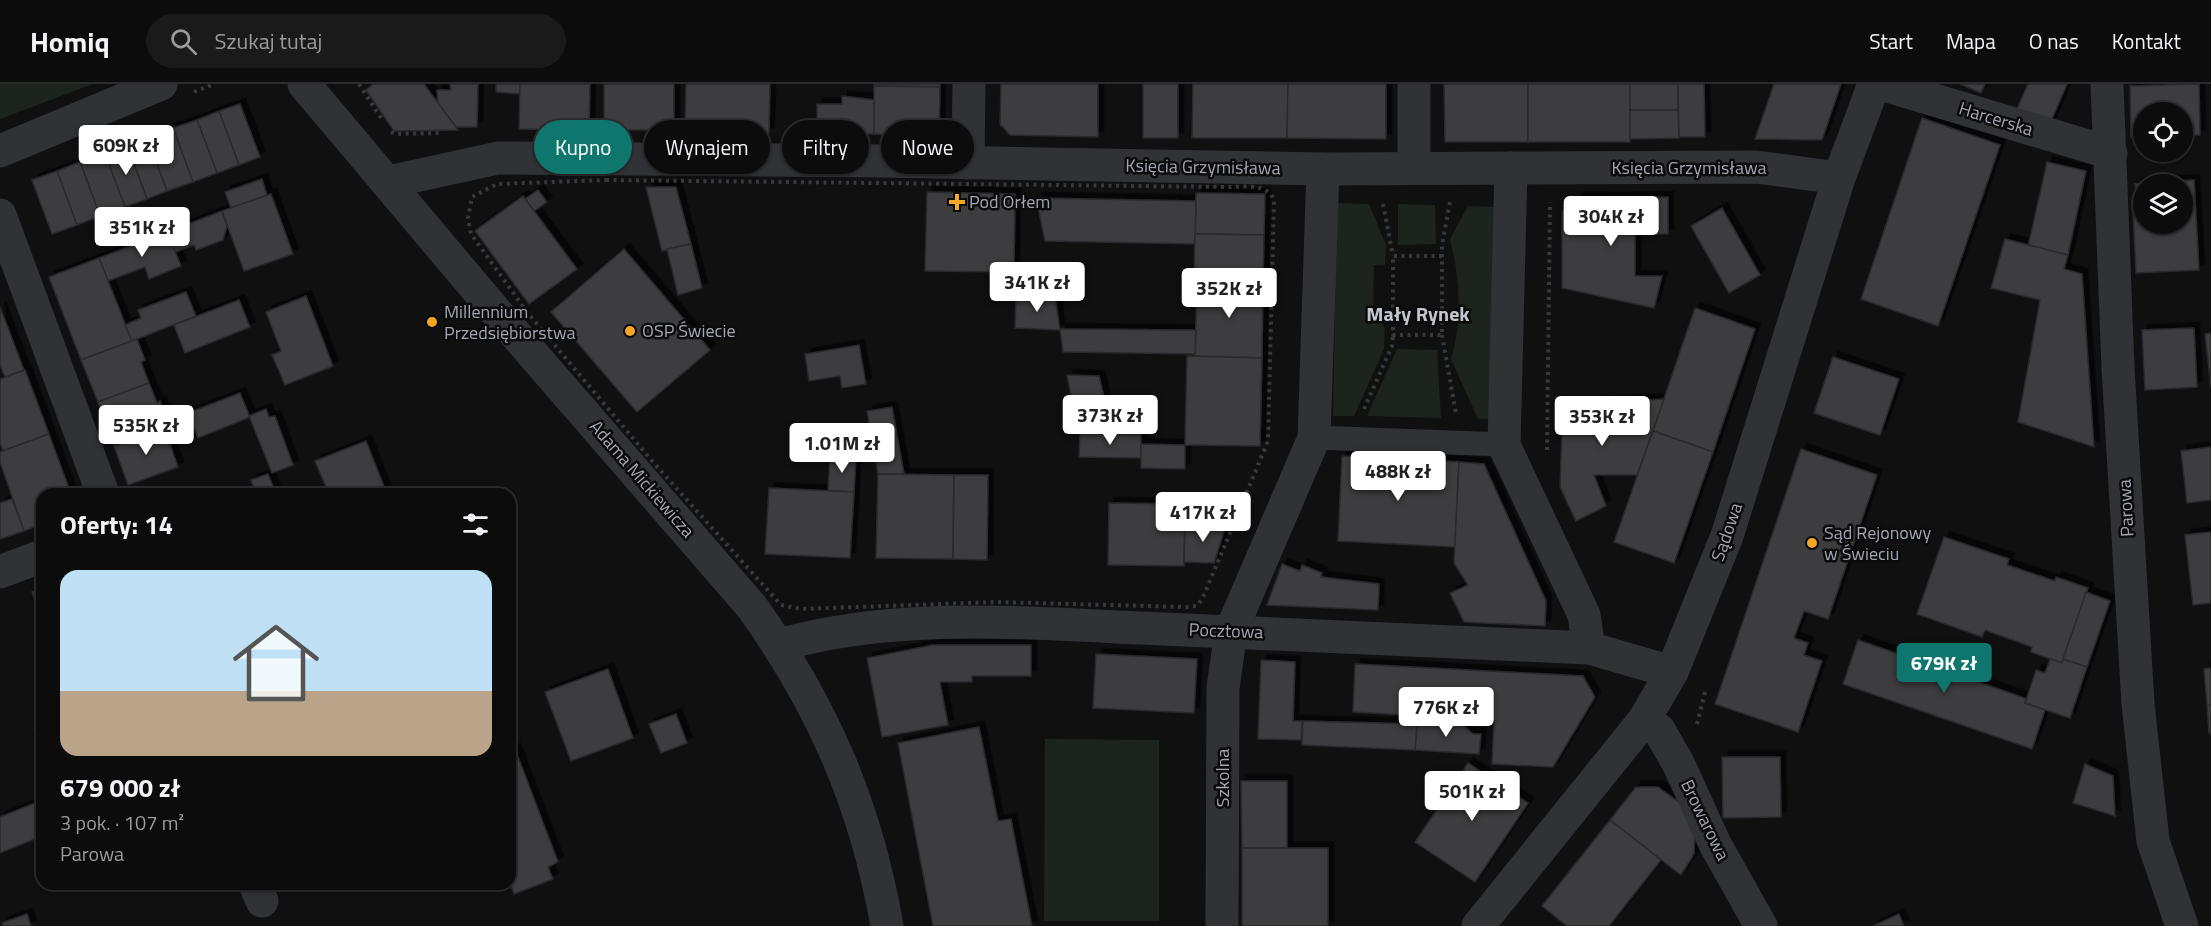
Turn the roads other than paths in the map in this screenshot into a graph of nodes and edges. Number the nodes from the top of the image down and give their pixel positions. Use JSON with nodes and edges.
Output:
{"nodes":[{"id":1,"x":161,"y":84,"type":"edge"},
{"id":2,"x":304,"y":84,"type":"edge"},
{"id":3,"x":969,"y":84,"type":"edge"},
{"id":4,"x":1414,"y":84,"type":"edge"},
{"id":5,"x":1874,"y":84,"type":"edge"},
{"id":6,"x":1881,"y":84,"type":"edge"},
{"id":7,"x":2108,"y":84,"type":"edge"},
{"id":8,"x":969,"y":120,"type":"edge"},
{"id":9,"x":0,"y":151,"type":"edge"},
{"id":10,"x":2110,"y":153,"type":"junction"},
{"id":11,"x":881,"y":162,"type":"edge"},
{"id":12,"x":974,"y":163,"type":"edge"},
{"id":13,"x":1414,"y":168,"type":"junction"},
{"id":14,"x":1839,"y":178,"type":"junction"},
{"id":15,"x":1322,"y":181,"type":"junction"},
{"id":16,"x":388,"y":182,"type":"junction"},
{"id":17,"x":1511,"y":182,"type":"junction"},
{"id":18,"x":0,"y":214,"type":"edge"},
{"id":19,"x":1327,"y":438,"type":"dead end"},
{"id":20,"x":1497,"y":445,"type":"junction"},
{"id":21,"x":101,"y":488,"type":"edge"},
{"id":22,"x":36,"y":558,"type":"edge"},
{"id":23,"x":0,"y":572,"type":"edge"},
{"id":24,"x":1231,"y":631,"type":"junction"},
{"id":25,"x":779,"y":645,"type":"junction"},
{"id":26,"x":1590,"y":648,"type":"junction"},
{"id":27,"x":1672,"y":672,"type":"junction"},
{"id":28,"x":1644,"y":720,"type":"junction"},
{"id":29,"x":887,"y":926,"type":"edge"},
{"id":30,"x":1222,"y":926,"type":"edge"},
{"id":31,"x":1478,"y":926,"type":"edge"},
{"id":32,"x":1761,"y":926,"type":"edge"},
{"id":33,"x":2182,"y":926,"type":"edge"}],
"edges":[{"from":1,"to":9,"type":"street"},
{"from":2,"to":16,"type":"street","name":"Adama Mickiewicza"},
{"from":3,"to":8,"type":"street"},
{"from":4,"to":13,"type":"street"},
{"from":5,"to":14,"type":"street","name":"Sądowa"},
{"from":6,"to":10,"type":"street","name":"Harcerska"},
{"from":7,"to":10,"type":"street","name":"Parowa"},
{"from":10,"to":33,"type":"street","name":"Parowa"},
{"from":11,"to":16,"type":"street","name":"Księcia Grzymisława"},
{"from":12,"to":15,"type":"street","name":"Księcia Grzymisława"},
{"from":13,"to":15,"type":"street","name":"Księcia Grzymisława"},
{"from":13,"to":17,"type":"street","name":"Księcia Grzymisława"},
{"from":14,"to":17,"type":"street","name":"Księcia Grzymisława"},
{"from":14,"to":27,"type":"street","name":"Sądowa"},
{"from":15,"to":24,"type":"street","name":"Szkolna"},
{"from":16,"to":25,"type":"street","name":"Adama Mickiewicza"},
{"from":17,"to":20,"type":"street"},
{"from":18,"to":21,"type":"street"},
{"from":19,"to":20,"type":"street"},
{"from":20,"to":26,"type":"street"},
{"from":22,"to":23,"type":"street"},
{"from":24,"to":25,"type":"street","name":"Pocztowa"},
{"from":24,"to":26,"type":"street","name":"Pocztowa"},
{"from":24,"to":30,"type":"street","name":"Szkolna"},
{"from":25,"to":29,"type":"street","name":"Adama Mickiewicza"},
{"from":26,"to":27,"type":"street","name":"Pocztowa"},
{"from":27,"to":28,"type":"street","name":"Sądowa"},
{"from":28,"to":31,"type":"street","name":"Sądowa"},
{"from":28,"to":32,"type":"street","name":"Browarowa"}]}
